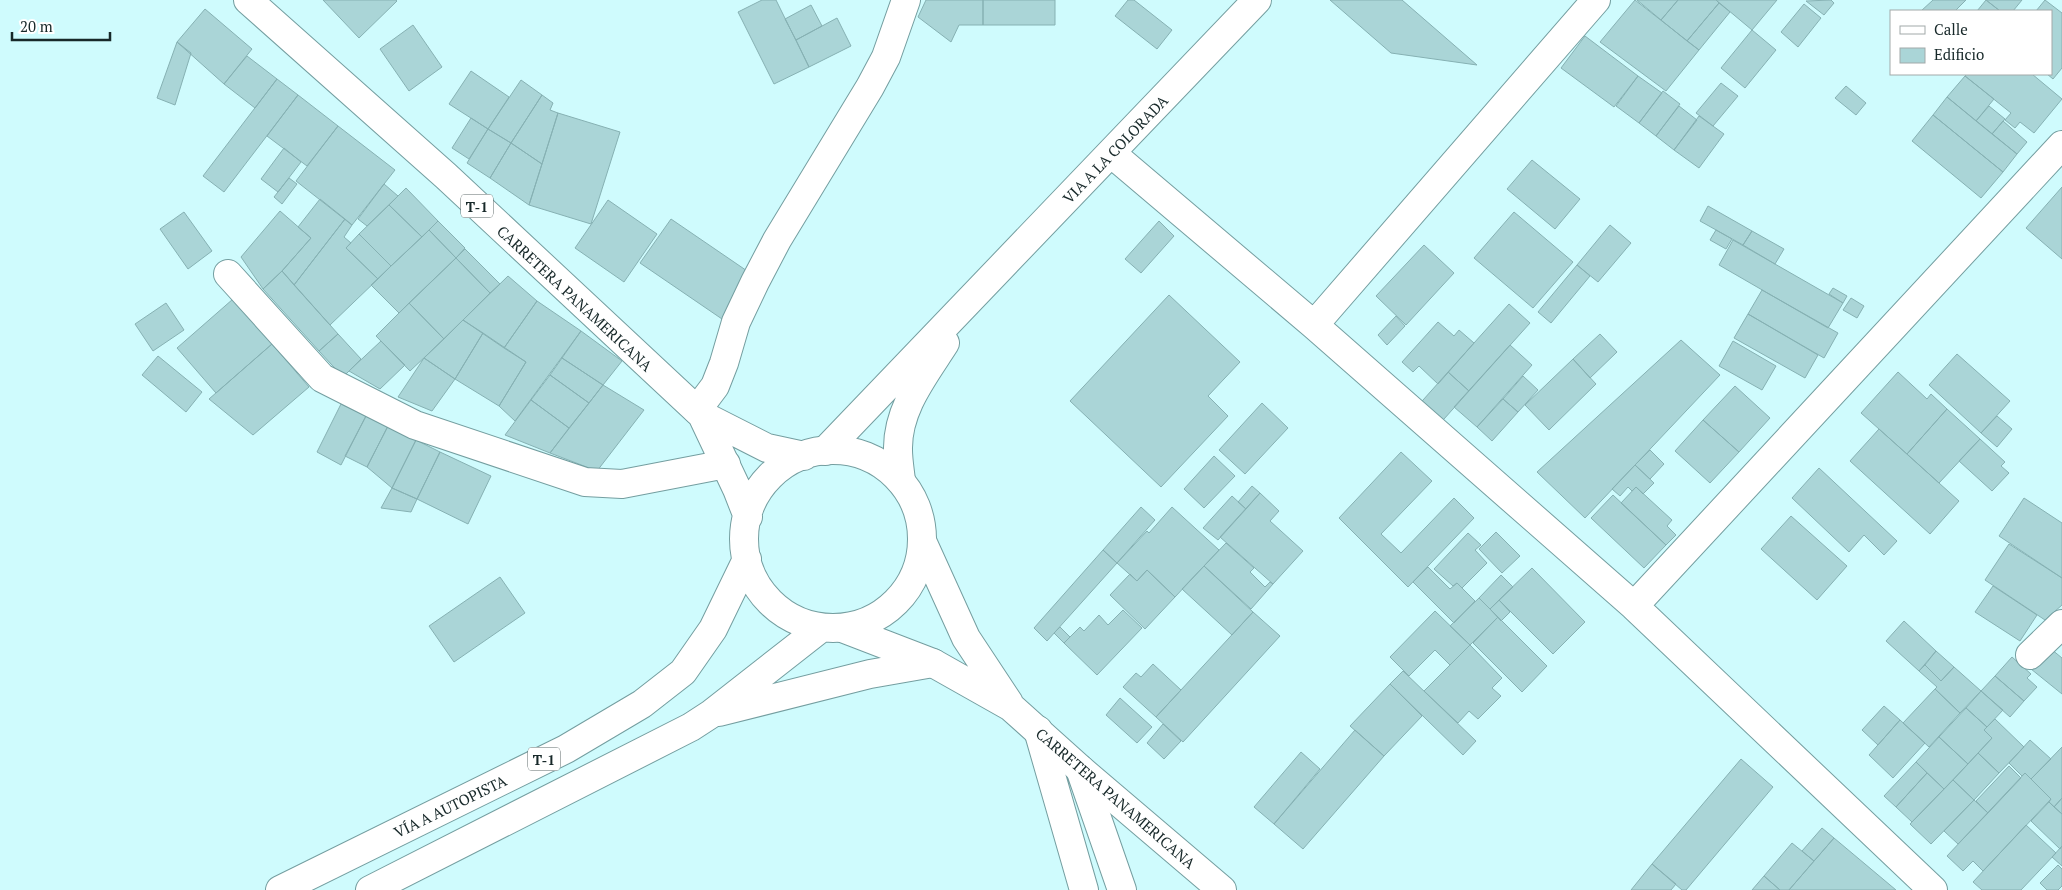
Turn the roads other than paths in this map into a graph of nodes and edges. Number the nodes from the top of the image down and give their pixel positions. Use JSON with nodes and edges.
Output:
{"nodes":[{"id":1,"x":248,"y":0,"type":"edge"},
{"id":2,"x":906,"y":0,"type":"edge"},
{"id":3,"x":1257,"y":0,"type":"edge"},
{"id":4,"x":1596,"y":0,"type":"edge"},
{"id":5,"x":2062,"y":145,"type":"edge"},
{"id":6,"x":1111,"y":153,"type":"junction"},
{"id":7,"x":228,"y":274,"type":"dead end"},
{"id":8,"x":973,"y":297,"type":"junction"},
{"id":9,"x":1314,"y":325,"type":"junction"},
{"id":10,"x":699,"y":413,"type":"junction"},
{"id":11,"x":814,"y":453,"type":"junction"},
{"id":12,"x":726,"y":464,"type":"junction"},
{"id":13,"x":901,"y":481,"type":"junction"},
{"id":14,"x":748,"y":517,"type":"junction"},
{"id":15,"x":922,"y":541,"type":"junction"},
{"id":16,"x":747,"y":559,"type":"junction"},
{"id":17,"x":1634,"y":606,"type":"junction"},
{"id":18,"x":2062,"y":624,"type":"edge"},
{"id":19,"x":831,"y":628,"type":"junction"},
{"id":20,"x":2030,"y":655,"type":"dead end"},
{"id":21,"x":933,"y":663,"type":"junction"},
{"id":22,"x":1011,"y":707,"type":"junction"},
{"id":23,"x":711,"y":714,"type":"junction"},
{"id":24,"x":1038,"y":730,"type":"junction"},
{"id":25,"x":1080,"y":769,"type":"junction"},
{"id":26,"x":280,"y":890,"type":"edge"},
{"id":27,"x":370,"y":890,"type":"edge"},
{"id":28,"x":1084,"y":890,"type":"edge"},
{"id":29,"x":1122,"y":890,"type":"edge"},
{"id":30,"x":1222,"y":890,"type":"edge"},
{"id":31,"x":1933,"y":890,"type":"edge"}],
"edges":[{"from":1,"to":10,"type":"main road","name":"CARRETERA PANAMERICANA","number":"T-1"},
{"from":2,"to":10,"type":"main road"},
{"from":3,"to":6,"type":"main road","name":"VIA A LA COLORADA"},
{"from":4,"to":9,"type":"main road"},
{"from":5,"to":17,"type":"main road"},
{"from":6,"to":8,"type":"main road","name":"VIA A LA COLORADA"},
{"from":6,"to":9,"type":"main road"},
{"from":7,"to":12,"type":"main road"},
{"from":8,"to":11,"type":"main road","name":"VIA A LA COLORADA"},
{"from":8,"to":13,"type":"main road","name":"VIA A LA COLORADA"},
{"from":9,"to":17,"type":"main road"},
{"from":10,"to":11,"type":"main road","name":"CARRETERA PANAMERICANA","number":"T-1"},
{"from":10,"to":12,"type":"main road","name":"CARRETERA PANAMERICANA","number":"T-1"},
{"from":11,"to":13,"type":"main road","number":"T-1"},
{"from":11,"to":14,"type":"main road","number":"T-1"},
{"from":12,"to":14,"type":"main road","name":"CARRETERA PANAMERICANA","number":"T-1"},
{"from":13,"to":15,"type":"main road","number":"T-1"},
{"from":14,"to":16,"type":"main road","number":"T-1"},
{"from":15,"to":19,"type":"main road","number":"T-1"},
{"from":15,"to":22,"type":"main road","name":"CARRETERA PANAMERICANA"},
{"from":16,"to":19,"type":"main road","number":"T-1"},
{"from":16,"to":26,"type":"main road","name":"VÍA A AUTOPISTA","number":"T-1"},
{"from":17,"to":31,"type":"main road"},
{"from":18,"to":20,"type":"main road"},
{"from":19,"to":21,"type":"main road","name":"CARRETERA PANAMERICANA"},
{"from":19,"to":23,"type":"main road","number":"T-1"},
{"from":21,"to":22,"type":"main road","name":"CARRETERA PANAMERICANA"},
{"from":21,"to":23,"type":"main road"},
{"from":22,"to":24,"type":"main road","name":"CARRETERA PANAMERICANA"},
{"from":23,"to":27,"type":"main road","number":"T-1"},
{"from":24,"to":25,"type":"main road","name":"CARRETERA PANAMERICANA"},
{"from":24,"to":28,"type":"main road"},
{"from":25,"to":29,"type":"main road"},
{"from":25,"to":30,"type":"main road","name":"CARRETERA PANAMERICANA"}]}
